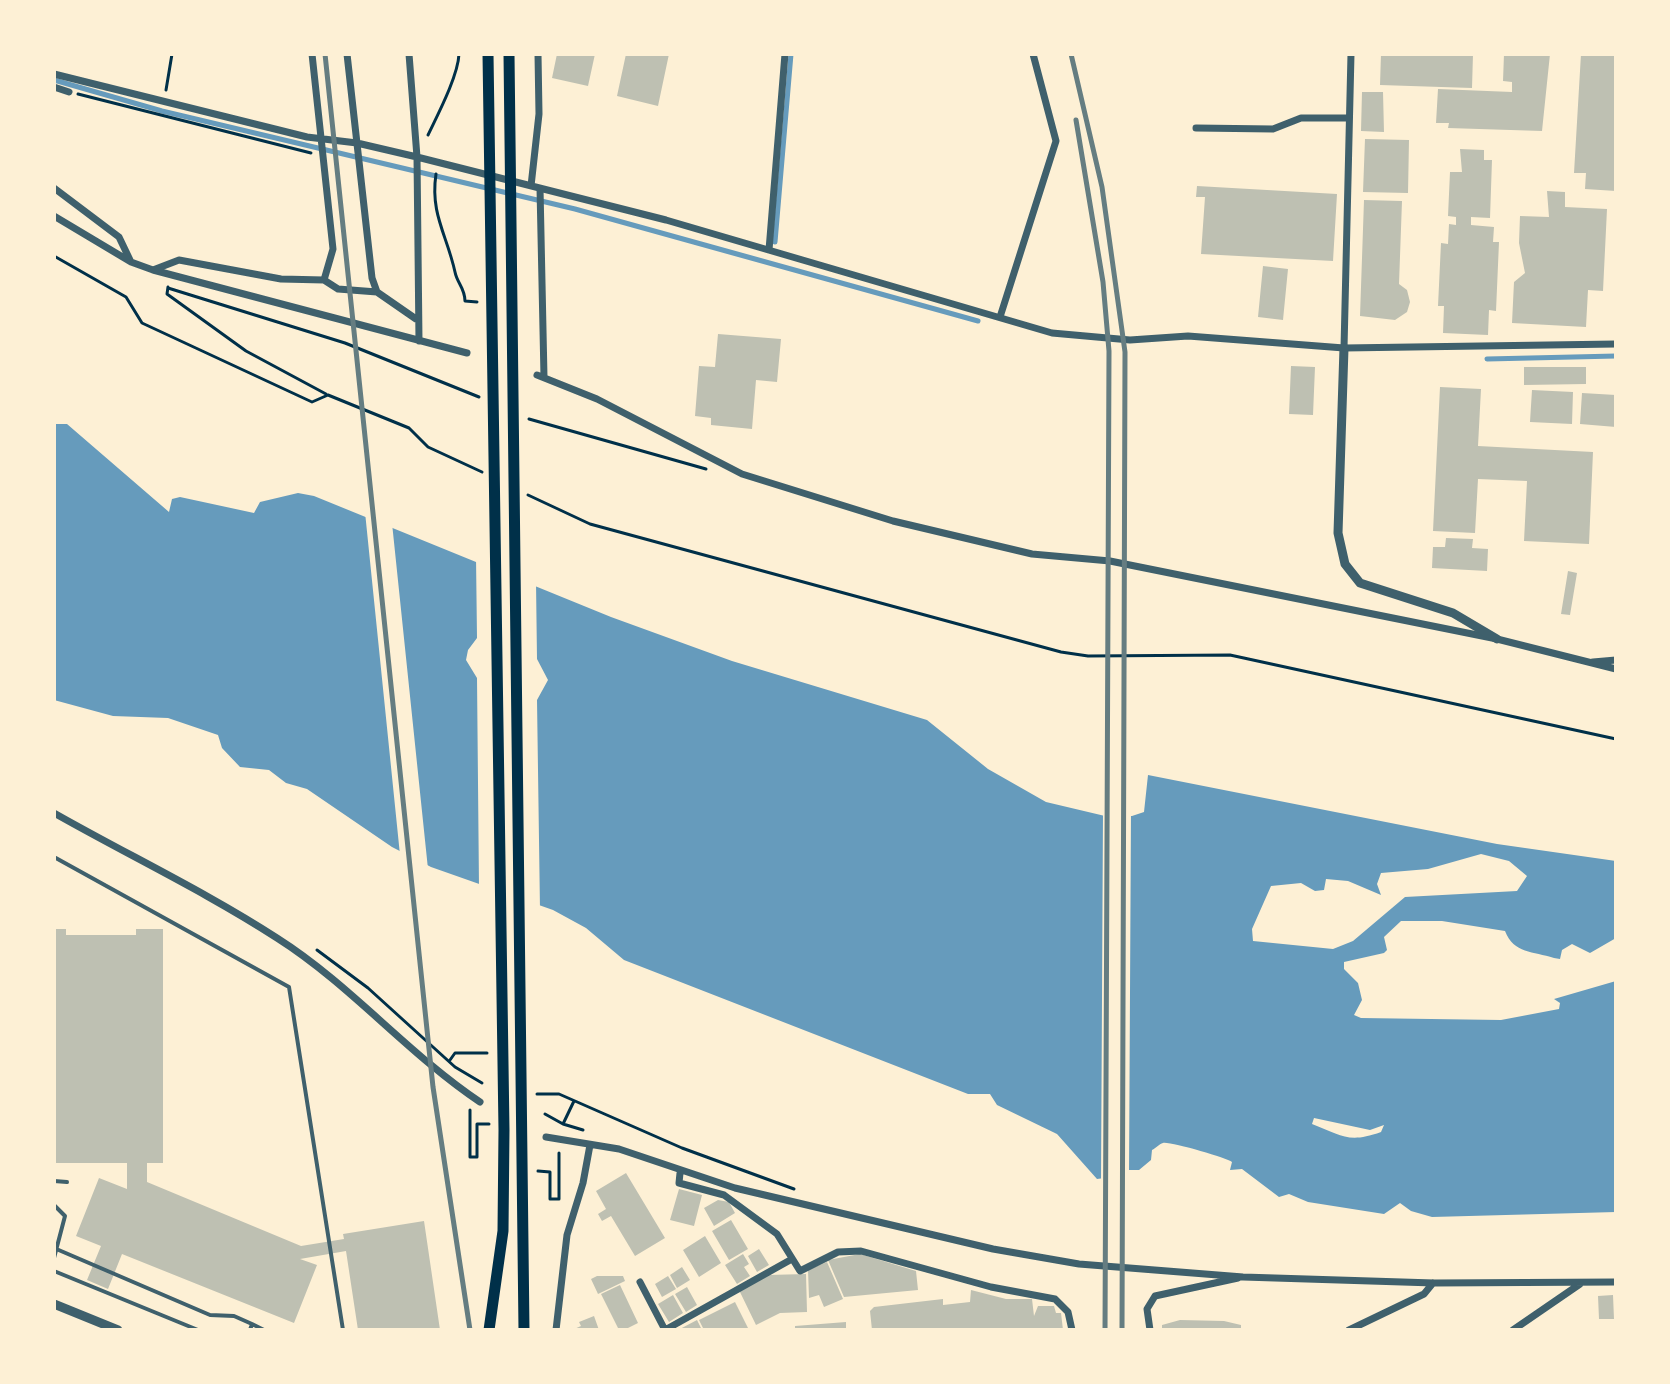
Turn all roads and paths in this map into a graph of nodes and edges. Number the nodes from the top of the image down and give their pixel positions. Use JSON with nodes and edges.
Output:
{"nodes":[{"id":1,"x":172,"y":54,"type":"edge"},
{"id":2,"x":312,"y":54,"type":"edge"},
{"id":3,"x":347,"y":54,"type":"edge"},
{"id":4,"x":409,"y":54,"type":"edge"},
{"id":5,"x":459,"y":54,"type":"edge"},
{"id":6,"x":488,"y":54,"type":"edge"},
{"id":7,"x":509,"y":54,"type":"edge"},
{"id":8,"x":538,"y":54,"type":"edge"},
{"id":9,"x":785,"y":54,"type":"edge"},
{"id":10,"x":1033,"y":54,"type":"edge"},
{"id":11,"x":1351,"y":54,"type":"edge"},
{"id":12,"x":54,"y":74,"type":"edge"},
{"id":13,"x":54,"y":87,"type":"edge"},
{"id":14,"x":69,"y":92,"type":"joint"},
{"id":15,"x":164,"y":102,"type":"junction"},
{"id":16,"x":1348,"y":118,"type":"junction"},
{"id":17,"x":434,"y":123,"type":"dead end"},
{"id":18,"x":1196,"y":128,"type":"dead end"},
{"id":19,"x":321,"y":141,"type":"junction"},
{"id":20,"x":357,"y":147,"type":"junction"},
{"id":21,"x":323,"y":155,"type":"junction"},
{"id":22,"x":417,"y":161,"type":"junction"},
{"id":23,"x":435,"y":181,"type":"dead end"},
{"id":24,"x":531,"y":186,"type":"junction"},
{"id":25,"x":54,"y":188,"type":"edge"},
{"id":26,"x":540,"y":190,"type":"junction"},
{"id":27,"x":54,"y":216,"type":"edge"},
{"id":28,"x":769,"y":250,"type":"junction"},
{"id":29,"x":54,"y":256,"type":"edge"},
{"id":30,"x":131,"y":262,"type":"junction"},
{"id":31,"x":153,"y":270,"type":"junction"},
{"id":32,"x":171,"y":276,"type":"junction"},
{"id":33,"x":324,"y":280,"type":"junction"},
{"id":34,"x":168,"y":288,"type":"junction"},
{"id":35,"x":377,"y":292,"type":"junction"},
{"id":36,"x":477,"y":302,"type":"dead end"},
{"id":37,"x":1000,"y":317,"type":"junction"},
{"id":38,"x":416,"y":319,"type":"junction"},
{"id":39,"x":419,"y":341,"type":"junction"},
{"id":40,"x":1616,"y":344,"type":"edge"},
{"id":41,"x":1344,"y":348,"type":"junction"},
{"id":42,"x":467,"y":353,"type":"dead end"},
{"id":43,"x":328,"y":395,"type":"junction"},
{"id":44,"x":479,"y":397,"type":"dead end"},
{"id":45,"x":529,"y":419,"type":"dead end"},
{"id":46,"x":710,"y":470,"type":"dead end"},
{"id":47,"x":485,"y":474,"type":"dead end"},
{"id":48,"x":526,"y":494,"type":"dead end"},
{"id":49,"x":1497,"y":639,"type":"junction"},
{"id":50,"x":1616,"y":660,"type":"edge"},
{"id":51,"x":1587,"y":663,"type":"junction"},
{"id":52,"x":1616,"y":669,"type":"edge"},
{"id":53,"x":1616,"y":739,"type":"edge"},
{"id":54,"x":54,"y":813,"type":"edge"},
{"id":55,"x":54,"y":857,"type":"edge"},
{"id":56,"x":487,"y":1053,"type":"dead end"},
{"id":57,"x":449,"y":1061,"type":"dead end"},
{"id":58,"x":537,"y":1094,"type":"dead end"},
{"id":59,"x":574,"y":1101,"type":"junction"},
{"id":60,"x":480,"y":1102,"type":"dead end"},
{"id":61,"x":470,"y":1110,"type":"dead end"},
{"id":62,"x":545,"y":1114,"type":"dead end"},
{"id":63,"x":489,"y":1124,"type":"dead end"},
{"id":64,"x":546,"y":1137,"type":"dead end"},
{"id":65,"x":590,"y":1145,"type":"junction"},
{"id":66,"x":559,"y":1153,"type":"dead end"},
{"id":67,"x":538,"y":1171,"type":"dead end"},
{"id":68,"x":680,"y":1173,"type":"junction"},
{"id":69,"x":54,"y":1181,"type":"edge"},
{"id":70,"x":67,"y":1182,"type":"dead end"},
{"id":71,"x":54,"y":1205,"type":"edge"},
{"id":72,"x":819,"y":1206,"type":"junction"},
{"id":73,"x":55,"y":1248,"type":"edge"},
{"id":74,"x":54,"y":1258,"type":"edge"},
{"id":75,"x":792,"y":1259,"type":"junction"},
{"id":76,"x":54,"y":1271,"type":"edge"},
{"id":77,"x":1243,"y":1277,"type":"junction"},
{"id":78,"x":640,"y":1282,"type":"dead end"},
{"id":79,"x":1583,"y":1282,"type":"junction"},
{"id":80,"x":1616,"y":1282,"type":"edge"},
{"id":81,"x":1434,"y":1283,"type":"junction"},
{"id":82,"x":54,"y":1304,"type":"edge"},
{"id":83,"x":251,"y":1327,"type":"edge"},
{"id":84,"x":118,"y":1330,"type":"edge"},
{"id":85,"x":198,"y":1330,"type":"edge"},
{"id":86,"x":264,"y":1330,"type":"edge"},
{"id":87,"x":343,"y":1330,"type":"edge"},
{"id":88,"x":489,"y":1330,"type":"edge"},
{"id":89,"x":524,"y":1330,"type":"edge"},
{"id":90,"x":556,"y":1330,"type":"edge"},
{"id":91,"x":1072,"y":1330,"type":"edge"},
{"id":92,"x":1150,"y":1330,"type":"edge"},
{"id":93,"x":1349,"y":1330,"type":"edge"},
{"id":94,"x":1513,"y":1330,"type":"edge"}],
"edges":[{"from":1,"to":15,"type":"path"},
{"from":2,"to":19,"type":"street"},
{"from":3,"to":20,"type":"street"},
{"from":4,"to":22,"type":"street"},
{"from":5,"to":17,"type":"path"},
{"from":6,"to":88,"type":"main road"},
{"from":7,"to":89,"type":"main road"},
{"from":8,"to":24,"type":"street"},
{"from":9,"to":28,"type":"street"},
{"from":10,"to":37,"type":"street"},
{"from":11,"to":16,"type":"street"},
{"from":12,"to":15,"type":"street"},
{"from":13,"to":14,"type":"street"},
{"from":14,"to":21,"type":"path"},
{"from":15,"to":19,"type":"street"},
{"from":16,"to":18,"type":"street"},
{"from":16,"to":41,"type":"street"},
{"from":19,"to":20,"type":"street"},
{"from":19,"to":21,"type":"street"},
{"from":20,"to":22,"type":"street"},
{"from":20,"to":35,"type":"street"},
{"from":21,"to":33,"type":"street"},
{"from":22,"to":24,"type":"street"},
{"from":22,"to":38,"type":"street"},
{"from":23,"to":36,"type":"path"},
{"from":24,"to":26,"type":"street"},
{"from":25,"to":30,"type":"street"},
{"from":26,"to":28,"type":"street"},
{"from":26,"to":49,"type":"street"},
{"from":27,"to":30,"type":"street"},
{"from":28,"to":37,"type":"street"},
{"from":29,"to":43,"type":"path"},
{"from":30,"to":31,"type":"street"},
{"from":31,"to":32,"type":"street"},
{"from":31,"to":33,"type":"street"},
{"from":32,"to":34,"type":"path"},
{"from":32,"to":39,"type":"street"},
{"from":33,"to":35,"type":"street"},
{"from":34,"to":43,"type":"path"},
{"from":34,"to":44,"type":"path"},
{"from":35,"to":38,"type":"street"},
{"from":37,"to":41,"type":"street"},
{"from":38,"to":39,"type":"street"},
{"from":39,"to":42,"type":"street"},
{"from":40,"to":41,"type":"street"},
{"from":41,"to":49,"type":"street"},
{"from":43,"to":47,"type":"path"},
{"from":45,"to":46,"type":"path"},
{"from":48,"to":53,"type":"path"},
{"from":49,"to":51,"type":"street"},
{"from":50,"to":51,"type":"street"},
{"from":51,"to":52,"type":"street"},
{"from":54,"to":60,"type":"street"},
{"from":55,"to":87,"type":"lane"},
{"from":56,"to":57,"type":"path"},
{"from":58,"to":59,"type":"path"},
{"from":59,"to":62,"type":"path"},
{"from":59,"to":72,"type":"path"},
{"from":61,"to":63,"type":"path"},
{"from":64,"to":65,"type":"street"},
{"from":65,"to":68,"type":"street"},
{"from":65,"to":90,"type":"street"},
{"from":66,"to":67,"type":"path"},
{"from":68,"to":72,"type":"street"},
{"from":68,"to":75,"type":"street"},
{"from":69,"to":70,"type":"lane"},
{"from":71,"to":73,"type":"lane"},
{"from":72,"to":77,"type":"street"},
{"from":73,"to":74,"type":"lane"},
{"from":73,"to":83,"type":"lane"},
{"from":75,"to":78,"type":"street"},
{"from":75,"to":91,"type":"street"},
{"from":76,"to":85,"type":"lane"},
{"from":77,"to":81,"type":"street"},
{"from":77,"to":92,"type":"street"},
{"from":79,"to":80,"type":"street"},
{"from":79,"to":81,"type":"street"},
{"from":79,"to":94,"type":"street"},
{"from":81,"to":93,"type":"street"},
{"from":82,"to":84,"type":"street"},
{"from":83,"to":86,"type":"lane"}]}
